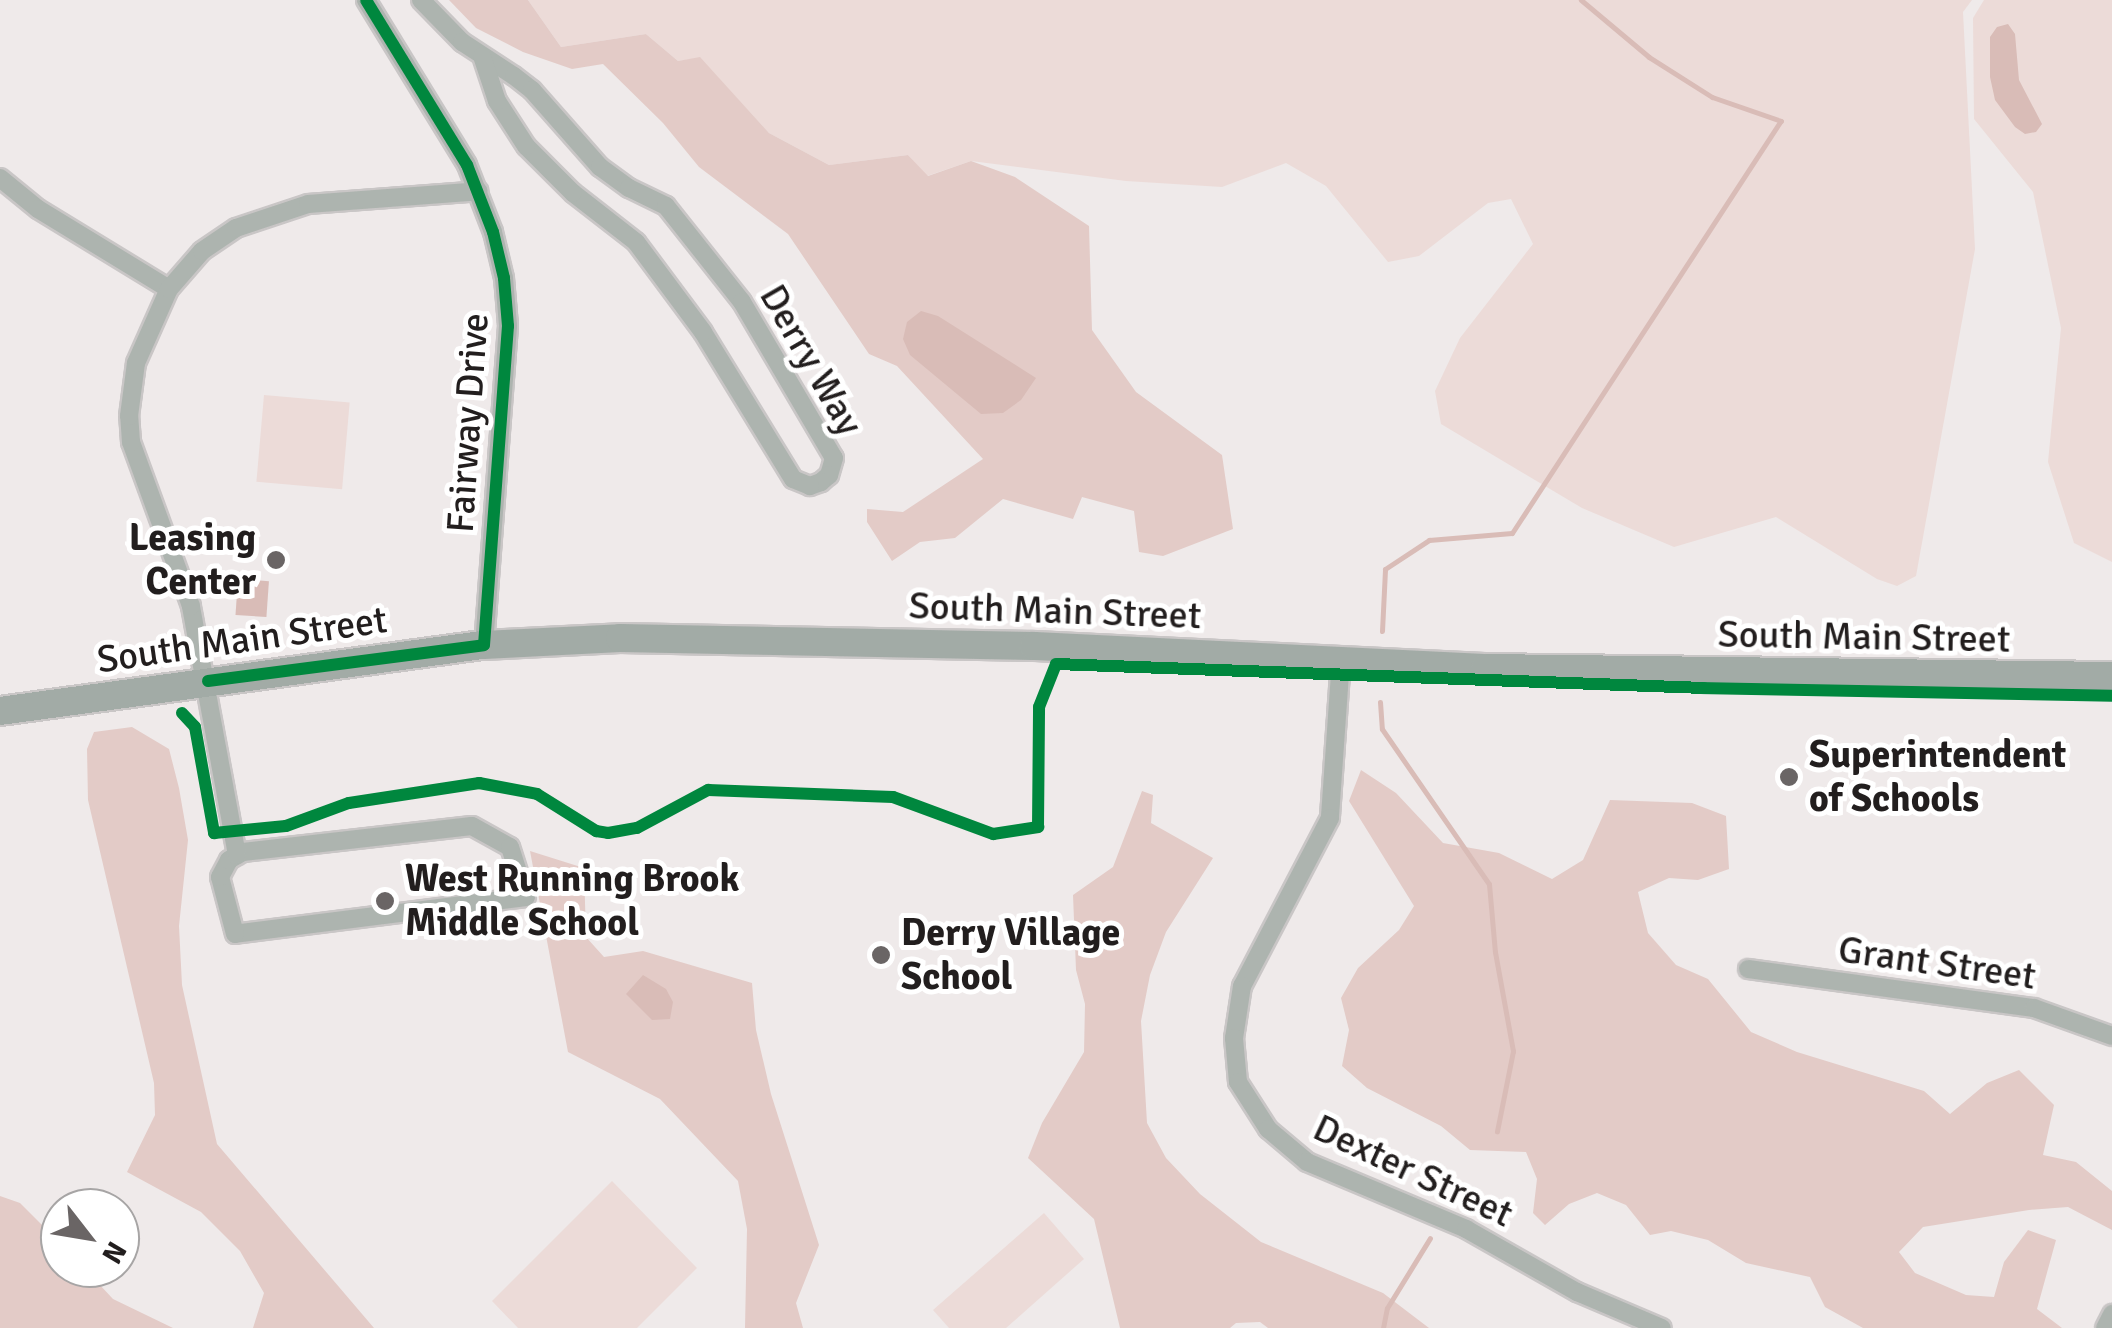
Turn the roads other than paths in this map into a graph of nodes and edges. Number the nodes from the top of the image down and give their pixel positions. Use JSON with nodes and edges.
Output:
{"nodes":[{"id":1,"x":366,"y":0,"type":"edge"},
{"id":2,"x":421,"y":0,"type":"edge"},
{"id":3,"x":482,"y":56,"type":"junction"},
{"id":4,"x":0,"y":178,"type":"edge"},
{"id":5,"x":479,"y":191,"type":"junction"},
{"id":6,"x":169,"y":288,"type":"junction"},
{"id":7,"x":484,"y":646,"type":"junction"},
{"id":8,"x":1341,"y":659,"type":"junction"},
{"id":9,"x":2112,"y":676,"type":"edge"},
{"id":10,"x":208,"y":680,"type":"junction"},
{"id":11,"x":0,"y":711,"type":"edge"},
{"id":12,"x":237,"y":855,"type":"junction"},
{"id":13,"x":1748,"y":969,"type":"dead end"},
{"id":14,"x":2112,"y":1036,"type":"edge"},
{"id":15,"x":2112,"y":1314,"type":"edge"},
{"id":16,"x":1662,"y":1328,"type":"edge"},
{"id":17,"x":2104,"y":1328,"type":"edge"}],
"edges":[{"from":1,"to":5,"type":"street","name":"Fairway Drive"},
{"from":2,"to":3,"type":"street","name":"Derry Way"},
{"from":3,"to":3,"type":"street","name":"Derry Way"},
{"from":4,"to":6,"type":"street"},
{"from":5,"to":6,"type":"street"},
{"from":5,"to":7,"type":"street","name":"Fairway Drive"},
{"from":6,"to":10,"type":"street"},
{"from":7,"to":8,"type":"main road","name":"South Main Street"},
{"from":7,"to":10,"type":"main road","name":"South Main Street"},
{"from":8,"to":9,"type":"main road","name":"South Main Street"},
{"from":8,"to":16,"type":"street","name":"Dexter Street"},
{"from":10,"to":11,"type":"main road","name":"South Main Street"},
{"from":10,"to":12,"type":"street"},
{"from":12,"to":12,"type":"street"},
{"from":13,"to":14,"type":"street","name":"Grant Street"},
{"from":15,"to":17,"type":"street"}]}
